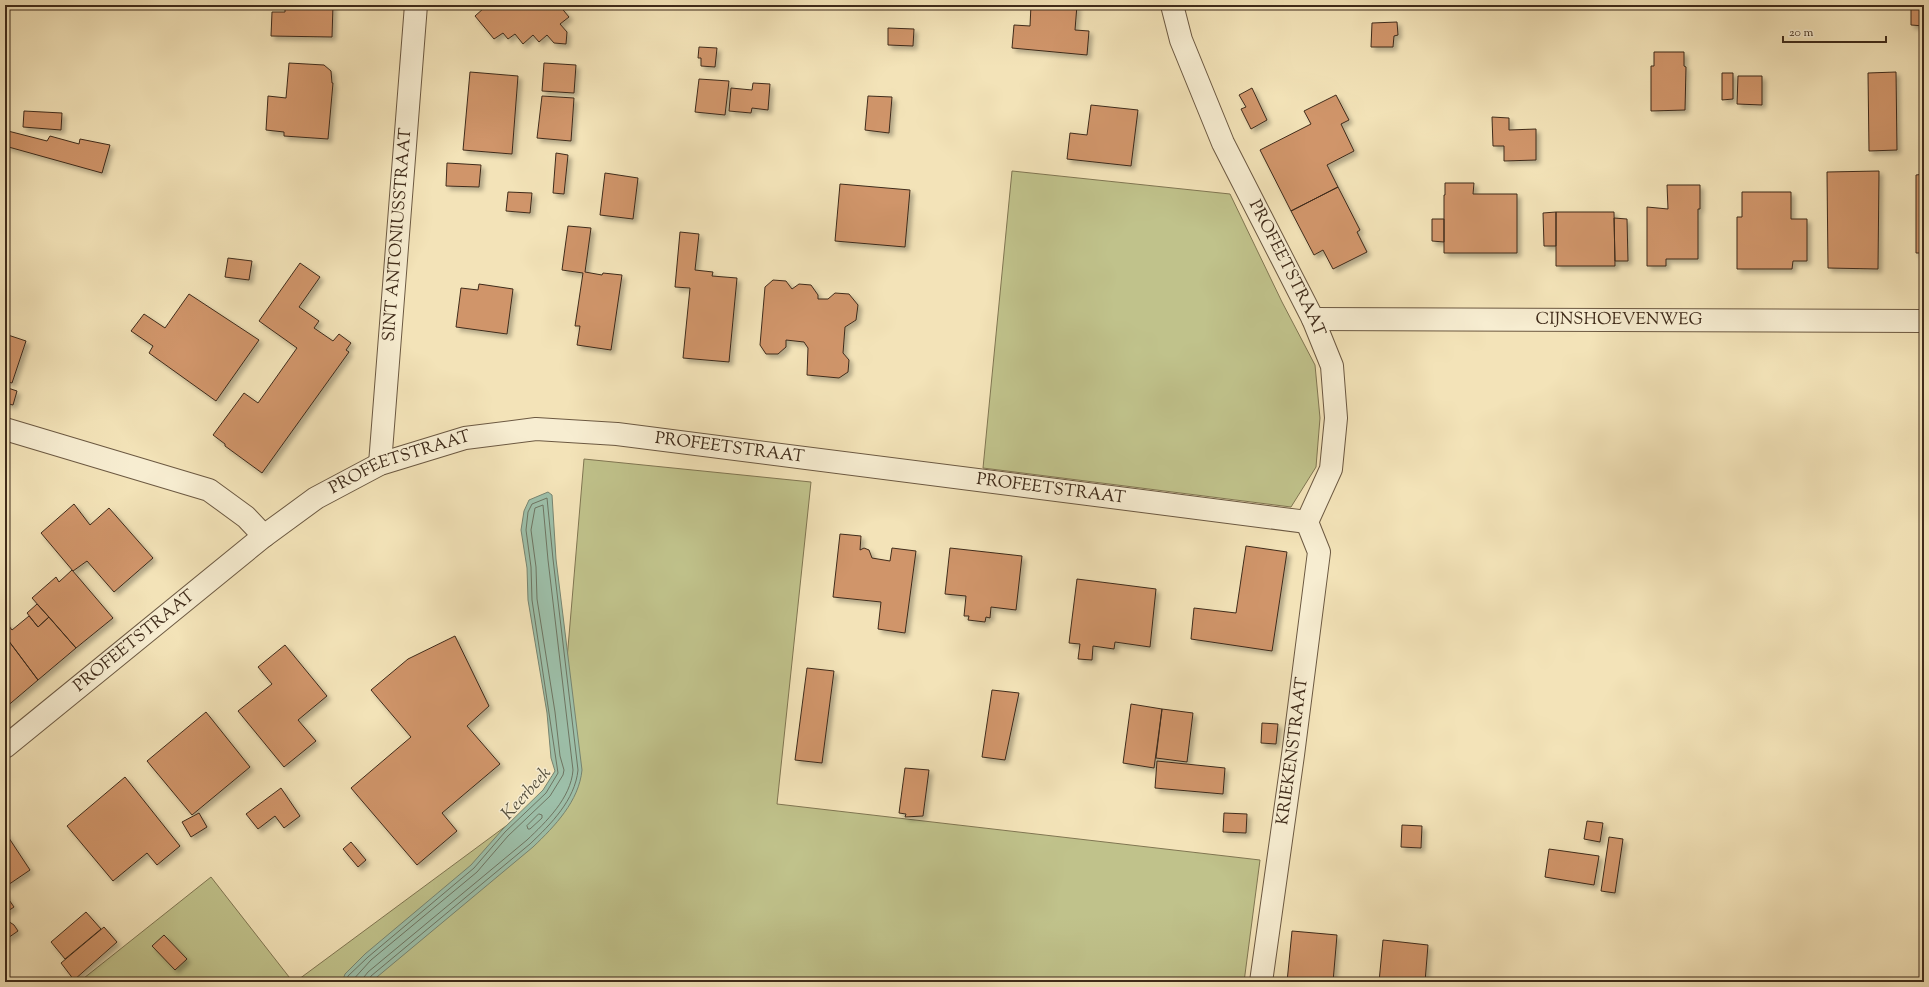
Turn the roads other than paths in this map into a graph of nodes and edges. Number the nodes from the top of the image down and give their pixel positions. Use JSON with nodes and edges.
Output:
{"nodes":[{"id":1,"x":416,"y":5,"type":"edge"},
{"id":2,"x":1172,"y":5,"type":"edge"},
{"id":3,"x":1313,"y":319,"type":"junction"},
{"id":4,"x":1924,"y":321,"type":"edge"},
{"id":5,"x":5,"y":429,"type":"edge"},
{"id":6,"x":380,"y":464,"type":"junction"},
{"id":7,"x":1307,"y":522,"type":"junction"},
{"id":8,"x":264,"y":536,"type":"junction"},
{"id":9,"x":5,"y":748,"type":"edge"},
{"id":10,"x":1260,"y":982,"type":"edge"}],
"edges":[{"from":1,"to":6,"type":"street","name":"SINT ANTONIUSSTRAAT"},
{"from":2,"to":3,"type":"street","name":"PROFEETSTRAAT"},
{"from":3,"to":4,"type":"street","name":"CIJNSHOEVENWEG"},
{"from":3,"to":7,"type":"street","name":"PROFEETSTRAAT"},
{"from":5,"to":8,"type":"street"},
{"from":6,"to":7,"type":"street","name":"PROFEETSTRAAT"},
{"from":6,"to":8,"type":"street","name":"PROFEETSTRAAT"},
{"from":7,"to":10,"type":"street","name":"KRIEKENSTRAAT"},
{"from":8,"to":9,"type":"street","name":"PROFEETSTRAAT"}]}
